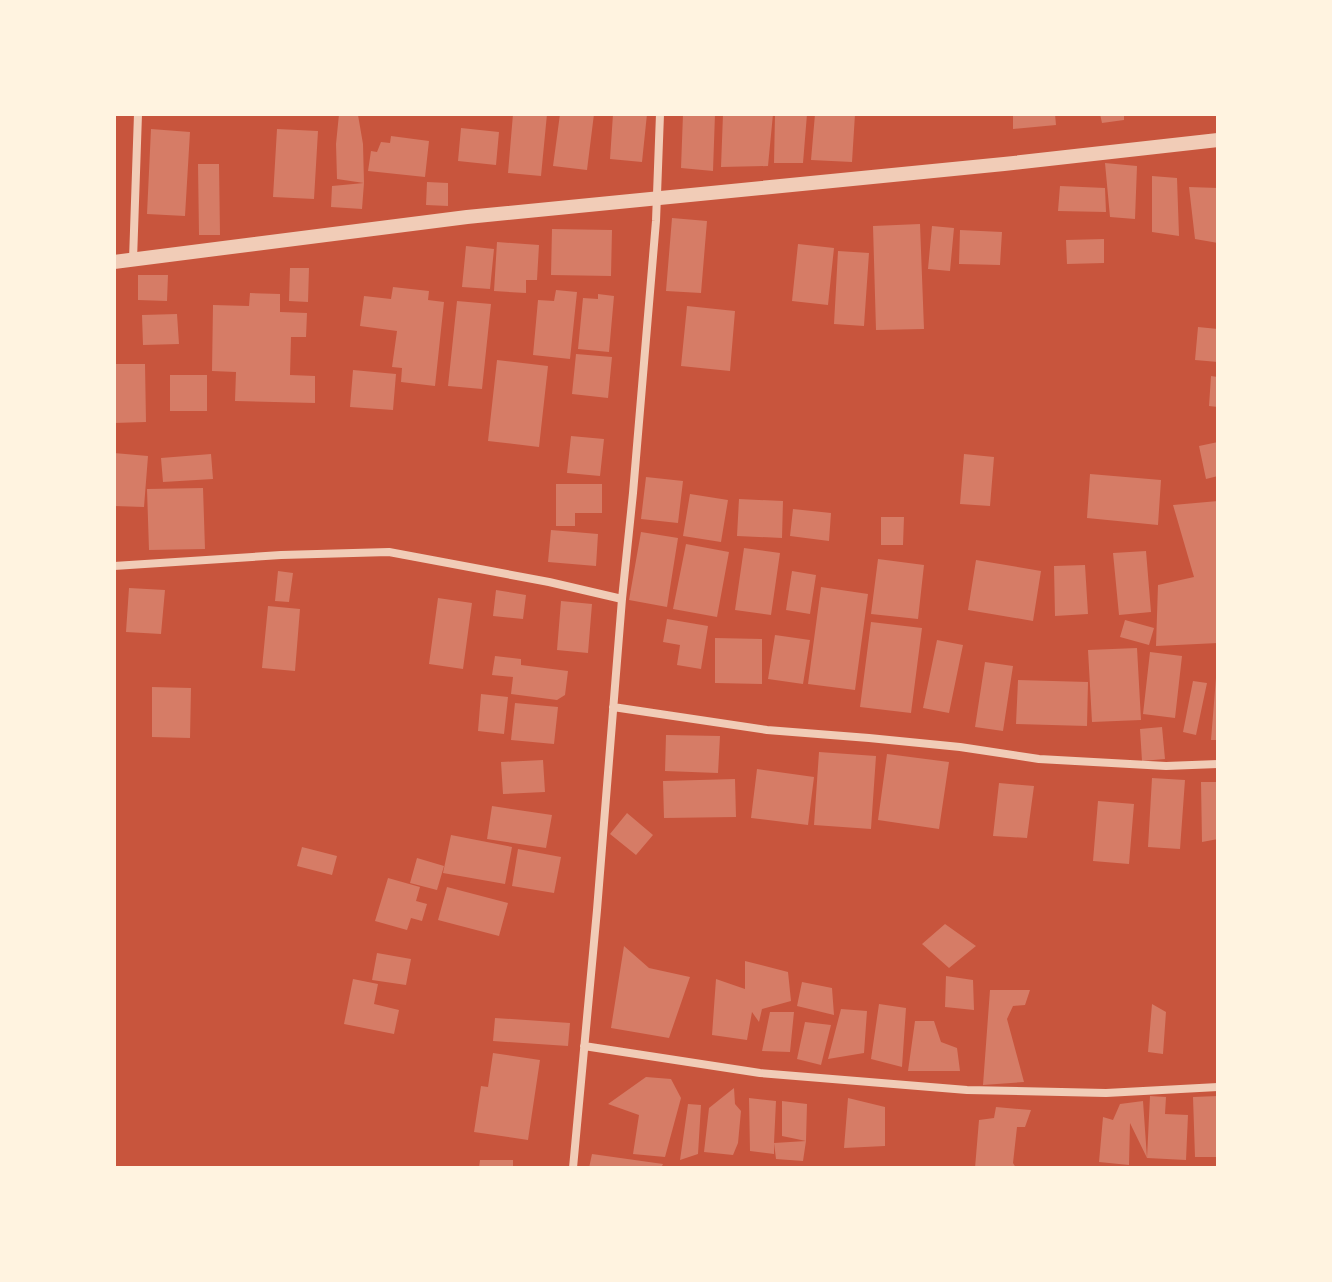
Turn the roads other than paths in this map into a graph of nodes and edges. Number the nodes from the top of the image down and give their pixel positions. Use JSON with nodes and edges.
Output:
{"nodes":[{"id":1,"x":138,"y":114,"type":"edge"},
{"id":2,"x":660,"y":114,"type":"edge"},
{"id":3,"x":1218,"y":140,"type":"edge"},
{"id":4,"x":657,"y":198,"type":"junction"},
{"id":5,"x":133,"y":260,"type":"junction"},
{"id":6,"x":114,"y":262,"type":"edge"},
{"id":7,"x":114,"y":566,"type":"edge"},
{"id":8,"x":622,"y":599,"type":"junction"},
{"id":9,"x":613,"y":707,"type":"junction"},
{"id":10,"x":1218,"y":764,"type":"edge"},
{"id":11,"x":584,"y":1046,"type":"junction"},
{"id":12,"x":1218,"y":1087,"type":"edge"},
{"id":13,"x":573,"y":1168,"type":"edge"}],
"edges":[{"from":1,"to":5,"type":"street"},
{"from":2,"to":4,"type":"street"},
{"from":3,"to":4,"type":"street"},
{"from":4,"to":5,"type":"street"},
{"from":4,"to":8,"type":"street"},
{"from":5,"to":6,"type":"street"},
{"from":7,"to":8,"type":"street"},
{"from":8,"to":9,"type":"street"},
{"from":9,"to":10,"type":"street"},
{"from":9,"to":11,"type":"street"},
{"from":11,"to":12,"type":"street"},
{"from":11,"to":13,"type":"street"}]}
